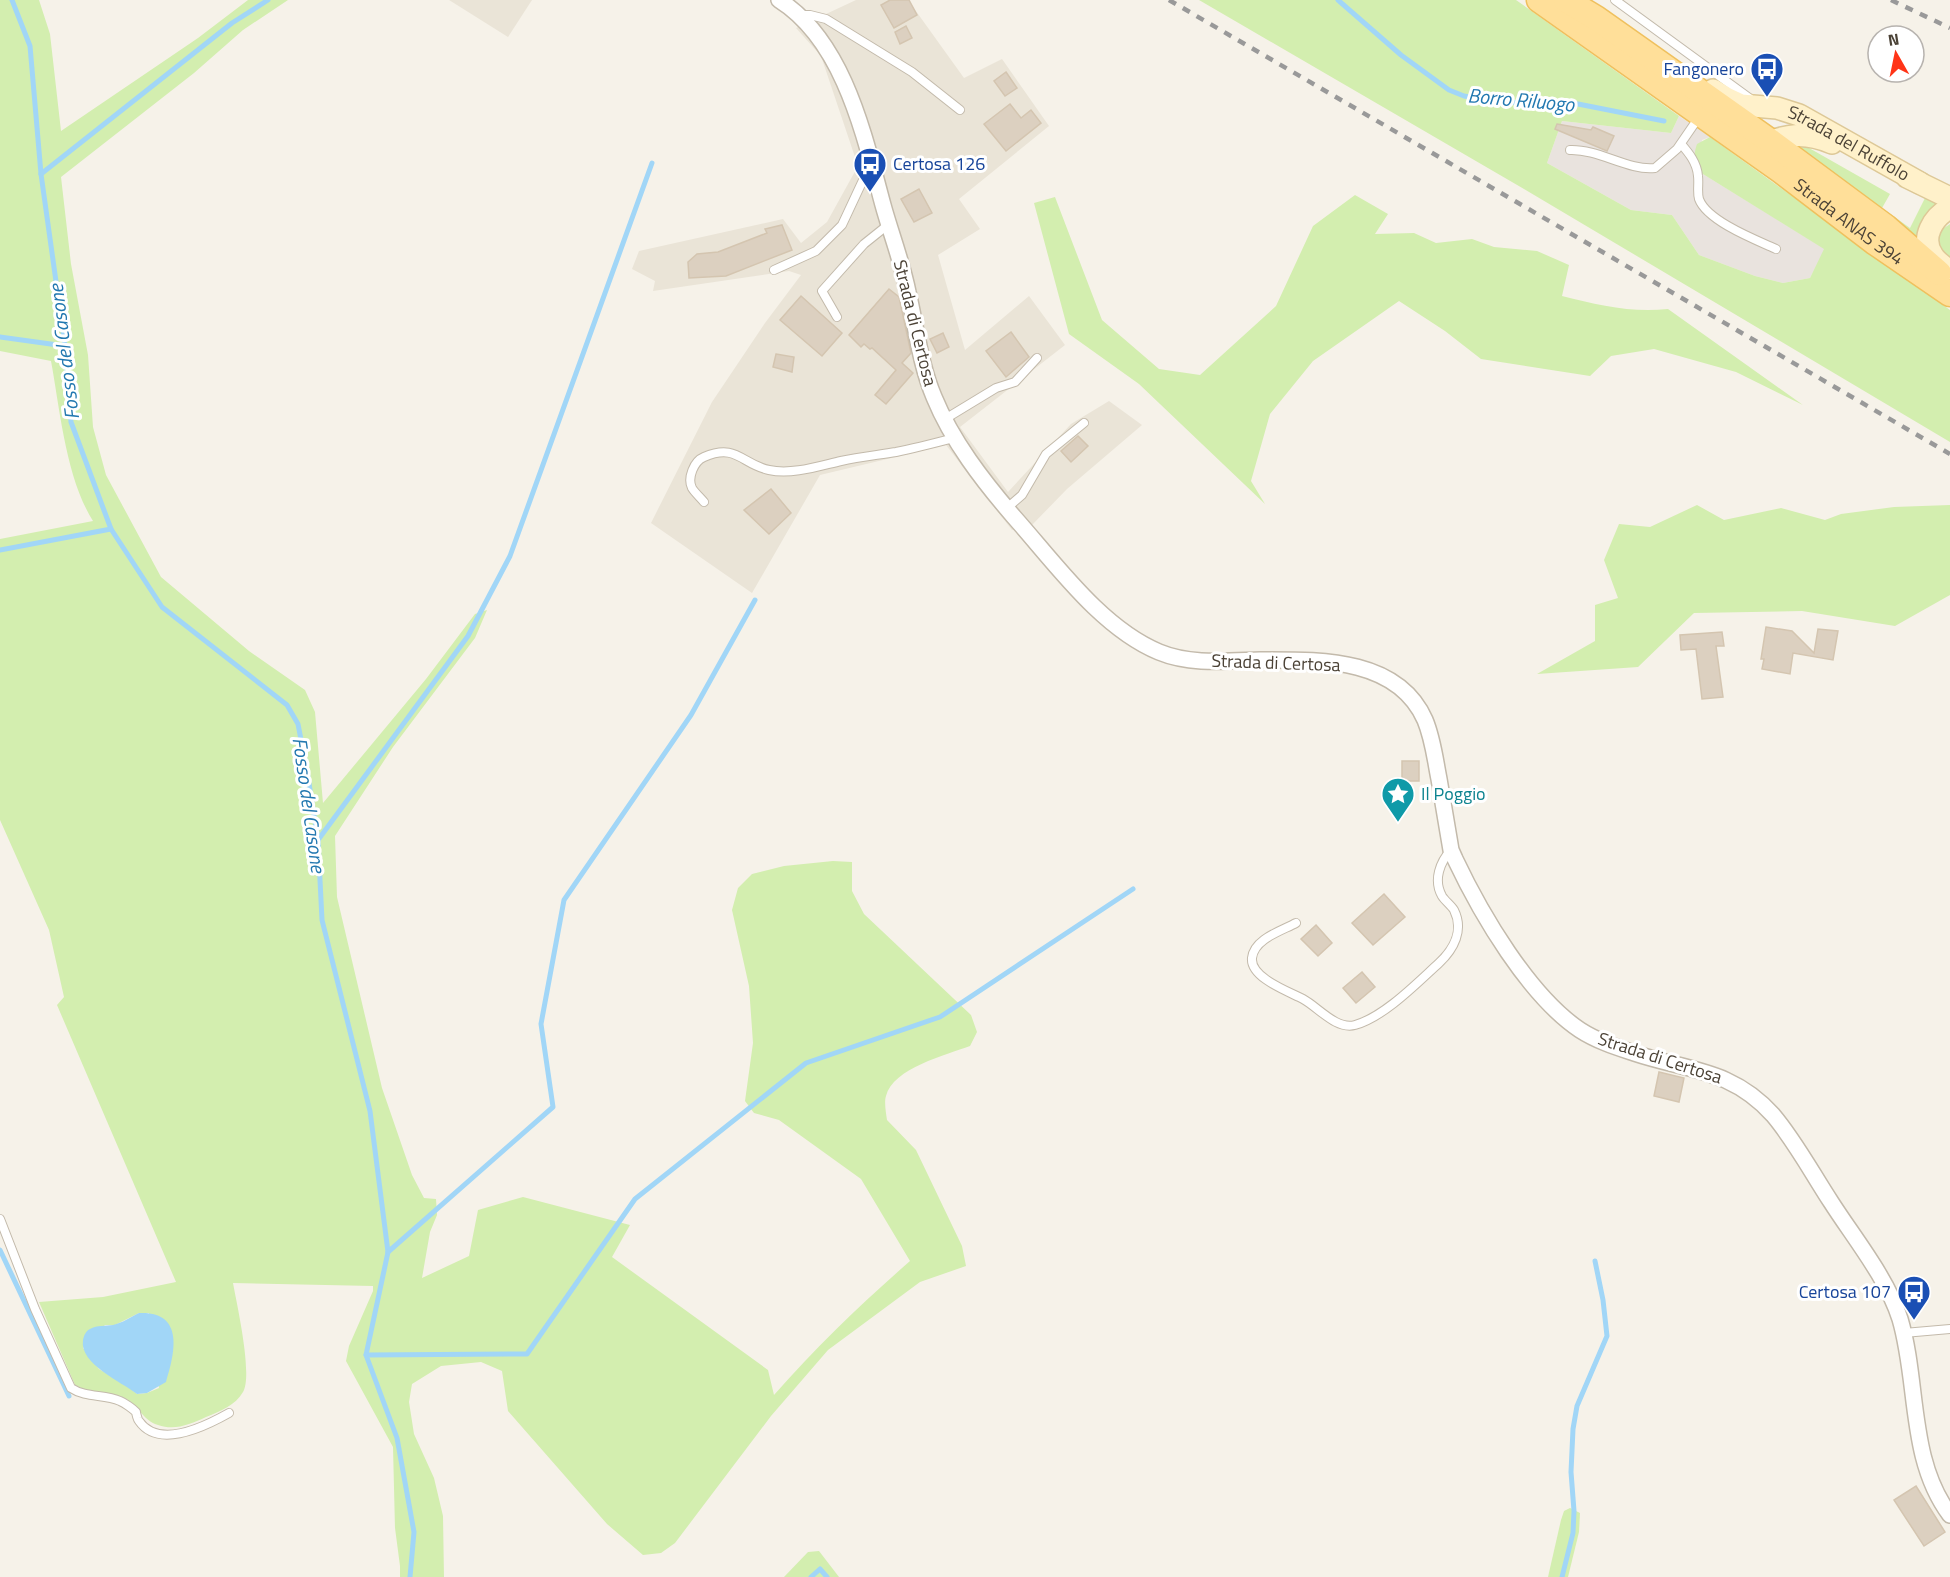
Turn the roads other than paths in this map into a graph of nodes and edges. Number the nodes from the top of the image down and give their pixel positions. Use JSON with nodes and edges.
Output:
{"nodes":[{"id":1,"x":779,"y":0,"type":"edge"},
{"id":2,"x":1539,"y":0,"type":"edge"},
{"id":3,"x":1566,"y":0,"type":"edge"},
{"id":4,"x":1615,"y":0,"type":"edge"},
{"id":5,"x":801,"y":15,"type":"junction"},
{"id":6,"x":1596,"y":18,"type":"junction"},
{"id":7,"x":1770,"y":108,"type":"junction"},
{"id":8,"x":960,"y":110,"type":"dead end"},
{"id":9,"x":1701,"y":114,"type":"junction"},
{"id":10,"x":1758,"y":140,"type":"junction"},
{"id":11,"x":1681,"y":144,"type":"junction"},
{"id":12,"x":1570,"y":150,"type":"dead end"},
{"id":13,"x":872,"y":162,"type":"junction"},
{"id":14,"x":1920,"y":183,"type":"junction"},
{"id":15,"x":1950,"y":198,"type":"edge"},
{"id":16,"x":1950,"y":208,"type":"edge"},
{"id":17,"x":889,"y":224,"type":"junction"},
{"id":18,"x":1776,"y":249,"type":"dead end"},
{"id":19,"x":774,"y":270,"type":"dead end"},
{"id":20,"x":1950,"y":271,"type":"edge"},
{"id":21,"x":1950,"y":282,"type":"edge"},
{"id":22,"x":1950,"y":294,"type":"edge"},
{"id":23,"x":837,"y":317,"type":"dead end"},
{"id":24,"x":1037,"y":358,"type":"dead end"},
{"id":25,"x":945,"y":419,"type":"junction"},
{"id":26,"x":1084,"y":423,"type":"dead end"},
{"id":27,"x":954,"y":438,"type":"junction"},
{"id":28,"x":704,"y":502,"type":"dead end"},
{"id":29,"x":1007,"y":508,"type":"junction"},
{"id":30,"x":1451,"y":850,"type":"junction"},
{"id":31,"x":1296,"y":923,"type":"dead end"},
{"id":32,"x":0,"y":1219,"type":"edge"},
{"id":33,"x":1950,"y":1329,"type":"edge"},
{"id":34,"x":1904,"y":1333,"type":"junction"},
{"id":35,"x":229,"y":1413,"type":"dead end"},
{"id":36,"x":1950,"y":1515,"type":"edge"}],
"edges":[{"from":1,"to":5,"type":"street","name":"Strada di Certosa"},
{"from":2,"to":9,"type":"main road"},
{"from":3,"to":6,"type":"main road"},
{"from":4,"to":7,"type":"lane"},
{"from":5,"to":8,"type":"lane"},
{"from":5,"to":13,"type":"street","name":"Strada di Certosa"},
{"from":6,"to":7,"type":"street","name":"Strada del Ruffolo"},
{"from":6,"to":10,"type":"main road"},
{"from":7,"to":10,"type":"street","name":"Strada del Ruffolo"},
{"from":7,"to":14,"type":"street","name":"Strada del Ruffolo"},
{"from":9,"to":10,"type":"main road"},
{"from":9,"to":11,"type":"lane"},
{"from":10,"to":14,"type":"street","name":"Strada del Ruffolo"},
{"from":10,"to":21,"type":"main road","name":"Strada ANAS 394"},
{"from":10,"to":22,"type":"main road","name":"Strada ANAS 394"},
{"from":11,"to":12,"type":"lane"},
{"from":11,"to":18,"type":"lane"},
{"from":13,"to":17,"type":"street","name":"Strada di Certosa"},
{"from":13,"to":19,"type":"lane"},
{"from":14,"to":15,"type":"street","name":"Strada del Ruffolo"},
{"from":16,"to":20,"type":"street"},
{"from":17,"to":23,"type":"lane"},
{"from":17,"to":25,"type":"street","name":"Strada di Certosa"},
{"from":24,"to":25,"type":"lane"},
{"from":25,"to":27,"type":"street","name":"Strada di Certosa"},
{"from":26,"to":29,"type":"lane"},
{"from":27,"to":28,"type":"lane"},
{"from":27,"to":29,"type":"street","name":"Strada di Certosa"},
{"from":29,"to":30,"type":"street","name":"Strada di Certosa"},
{"from":30,"to":31,"type":"lane"},
{"from":30,"to":34,"type":"street","name":"Strada di Certosa"},
{"from":32,"to":35,"type":"lane"},
{"from":33,"to":34,"type":"lane"},
{"from":34,"to":36,"type":"street","name":"Strada di Certosa"}]}
